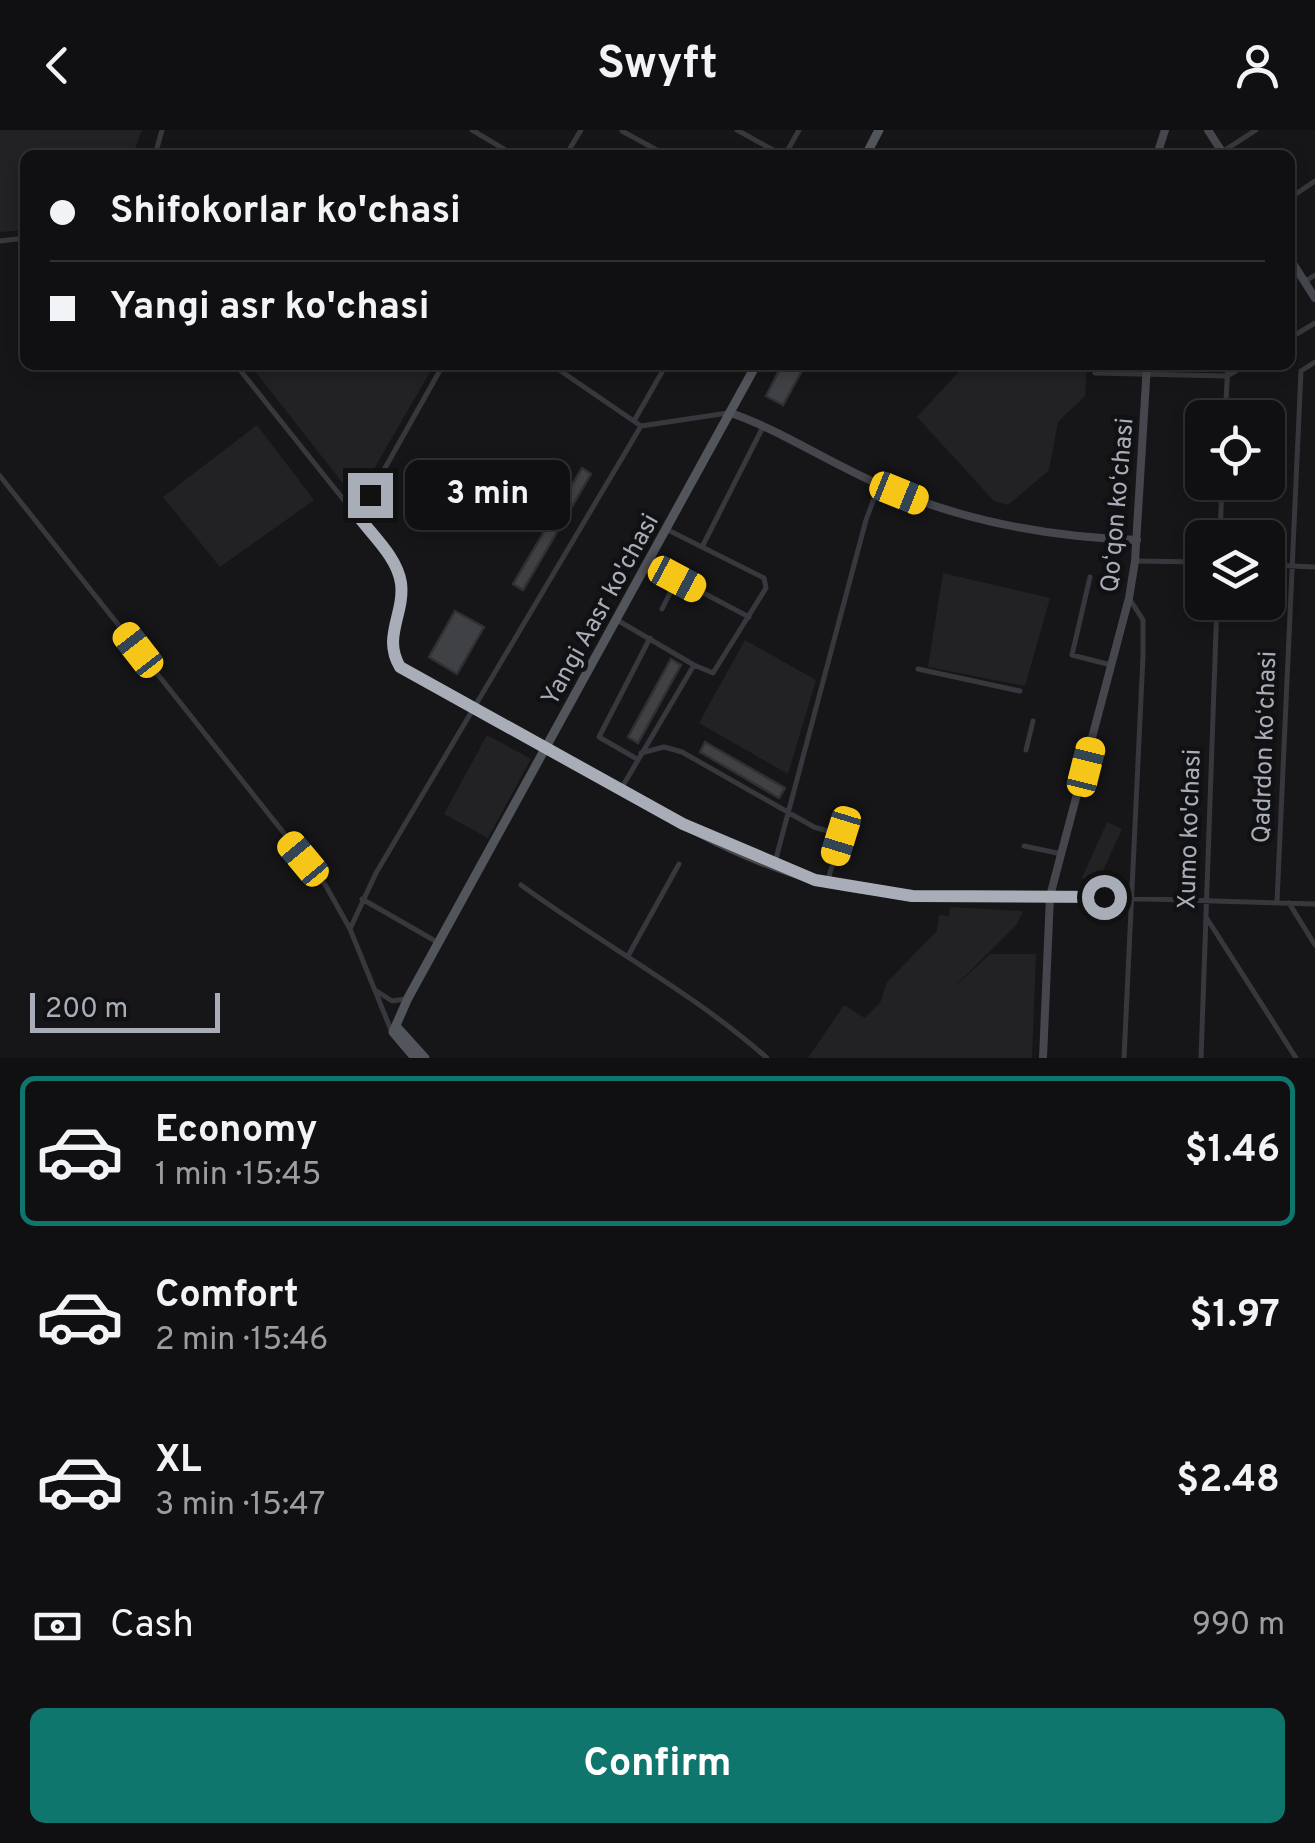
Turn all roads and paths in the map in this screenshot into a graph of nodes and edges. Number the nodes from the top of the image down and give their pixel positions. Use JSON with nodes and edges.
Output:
{"nodes":[{"id":1,"x":472,"y":130,"type":"edge"},
{"id":2,"x":622,"y":130,"type":"edge"},
{"id":3,"x":737,"y":130,"type":"edge"},
{"id":4,"x":1256,"y":130,"type":"edge"},
{"id":5,"x":506,"y":150,"type":"edge"},
{"id":6,"x":657,"y":150,"type":"edge"},
{"id":7,"x":775,"y":150,"type":"edge"},
{"id":8,"x":1227,"y":150,"type":"edge"},
{"id":9,"x":1295,"y":267,"type":"edge"},
{"id":10,"x":1315,"y":275,"type":"edge"},
{"id":11,"x":1304,"y":282,"type":"junction"},
{"id":12,"x":1315,"y":298,"type":"edge"},
{"id":13,"x":1315,"y":362,"type":"edge"},
{"id":14,"x":240,"y":370,"type":"edge"},
{"id":15,"x":441,"y":370,"type":"edge"},
{"id":16,"x":559,"y":370,"type":"edge"},
{"id":17,"x":663,"y":370,"type":"edge"},
{"id":18,"x":753,"y":370,"type":"edge"},
{"id":19,"x":1094,"y":370,"type":"edge"},
{"id":20,"x":1148,"y":370,"type":"edge"},
{"id":21,"x":1228,"y":370,"type":"edge"},
{"id":22,"x":1237,"y":370,"type":"edge"},
{"id":23,"x":1147,"y":376,"type":"junction"},
{"id":24,"x":1227,"y":376,"type":"junction"},
{"id":25,"x":1226,"y":400,"type":"edge"},
{"id":26,"x":731,"y":413,"type":"junction"},
{"id":27,"x":634,"y":421,"type":"junction"},
{"id":28,"x":764,"y":424,"type":"junction"},
{"id":29,"x":642,"y":426,"type":"junction"},
{"id":30,"x":0,"y":476,"type":"edge"},
{"id":31,"x":878,"y":485,"type":"junction"},
{"id":32,"x":358,"y":516,"type":"junction"},
{"id":33,"x":666,"y":529,"type":"junction"},
{"id":34,"x":1137,"y":540,"type":"junction"},
{"id":35,"x":702,"y":548,"type":"junction"},
{"id":36,"x":1135,"y":561,"type":"junction"},
{"id":37,"x":1185,"y":562,"type":"edge"},
{"id":38,"x":1285,"y":566,"type":"edge"},
{"id":39,"x":1290,"y":566,"type":"junction"},
{"id":40,"x":1315,"y":567,"type":"edge"},
{"id":41,"x":1090,"y":577,"type":"dead end"},
{"id":42,"x":1129,"y":598,"type":"junction"},
{"id":43,"x":662,"y":609,"type":"dead end"},
{"id":44,"x":749,"y":617,"type":"junction"},
{"id":45,"x":618,"y":620,"type":"junction"},
{"id":46,"x":1216,"y":620,"type":"edge"},
{"id":47,"x":650,"y":638,"type":"junction"},
{"id":48,"x":694,"y":665,"type":"junction"},
{"id":49,"x":1112,"y":665,"type":"junction"},
{"id":50,"x":918,"y":669,"type":"dead end"},
{"id":51,"x":1020,"y":691,"type":"dead end"},
{"id":52,"x":474,"y":708,"type":"junction"},
{"id":53,"x":1032,"y":721,"type":"dead end"},
{"id":54,"x":546,"y":748,"type":"junction"},
{"id":55,"x":1026,"y":750,"type":"dead end"},
{"id":56,"x":639,"y":756,"type":"junction"},
{"id":57,"x":620,"y":790,"type":"junction"},
{"id":58,"x":789,"y":814,"type":"junction"},
{"id":59,"x":1024,"y":846,"type":"dead end"},
{"id":60,"x":1062,"y":854,"type":"junction"},
{"id":61,"x":679,"y":864,"type":"dead end"},
{"id":62,"x":774,"y":866,"type":"junction"},
{"id":63,"x":827,"y":883,"type":"junction"},
{"id":64,"x":521,"y":884,"type":"dead end"},
{"id":65,"x":1050,"y":896,"type":"junction"},
{"id":66,"x":362,"y":898,"type":"junction"},
{"id":67,"x":1131,"y":898,"type":"junction"},
{"id":68,"x":1205,"y":900,"type":"junction"},
{"id":69,"x":1277,"y":902,"type":"junction"},
{"id":70,"x":1289,"y":902,"type":"junction"},
{"id":71,"x":1315,"y":904,"type":"edge"},
{"id":72,"x":1205,"y":915,"type":"junction"},
{"id":73,"x":350,"y":928,"type":"junction"},
{"id":74,"x":438,"y":943,"type":"junction"},
{"id":75,"x":1315,"y":945,"type":"edge"},
{"id":76,"x":628,"y":956,"type":"junction"},
{"id":77,"x":370,"y":986,"type":"junction"},
{"id":78,"x":408,"y":998,"type":"junction"},
{"id":79,"x":398,"y":1032,"type":"junction"},
{"id":80,"x":415,"y":1058,"type":"edge"},
{"id":81,"x":425,"y":1058,"type":"edge"},
{"id":82,"x":767,"y":1058,"type":"edge"},
{"id":83,"x":1043,"y":1058,"type":"edge"},
{"id":84,"x":1124,"y":1058,"type":"edge"},
{"id":85,"x":1201,"y":1058,"type":"edge"},
{"id":86,"x":1296,"y":1058,"type":"edge"}],
"edges":[{"from":1,"to":5,"type":"street"},
{"from":2,"to":6,"type":"street"},
{"from":3,"to":7,"type":"street"},
{"from":4,"to":8,"type":"street"},
{"from":9,"to":11,"type":"street"},
{"from":10,"to":11,"type":"street"},
{"from":11,"to":12,"type":"street"},
{"from":13,"to":39,"type":"street","name":"Qadrdon koʻchasi"},
{"from":14,"to":32,"type":"street"},
{"from":15,"to":32,"type":"street"},
{"from":16,"to":27,"type":"street"},
{"from":17,"to":27,"type":"street"},
{"from":18,"to":26,"type":"main road","name":"Yangi Aasr ko'chasi"},
{"from":19,"to":23,"type":"street"},
{"from":20,"to":23,"type":"street","name":"Qoʻqon koʻchasi"},
{"from":21,"to":24,"type":"street"},
{"from":22,"to":24,"type":"street"},
{"from":23,"to":24,"type":"street"},
{"from":23,"to":34,"type":"street","name":"Qoʻqon koʻchasi"},
{"from":24,"to":25,"type":"street"},
{"from":26,"to":28,"type":"street"},
{"from":26,"to":29,"type":"street"},
{"from":26,"to":33,"type":"main road","name":"Yangi Aasr ko'chasi"},
{"from":27,"to":29,"type":"street"},
{"from":28,"to":31,"type":"street"},
{"from":28,"to":35,"type":"street"},
{"from":29,"to":52,"type":"street"},
{"from":30,"to":73,"type":"street"},
{"from":31,"to":34,"type":"street"},
{"from":31,"to":58,"type":"street"},
{"from":32,"to":52,"type":"street"},
{"from":33,"to":35,"type":"street"},
{"from":33,"to":45,"type":"main road","name":"Yangi Aasr ko'chasi"},
{"from":34,"to":36,"type":"street","name":"Qoʻqon koʻchasi"},
{"from":35,"to":44,"type":"street"},
{"from":36,"to":37,"type":"street"},
{"from":36,"to":42,"type":"street","name":"Qoʻqon koʻchasi"},
{"from":38,"to":39,"type":"street"},
{"from":39,"to":40,"type":"street"},
{"from":39,"to":69,"type":"street","name":"Qadrdon koʻchasi"},
{"from":41,"to":49,"type":"street"},
{"from":42,"to":49,"type":"street","name":"Qoʻqon koʻchasi"},
{"from":42,"to":67,"type":"street"},
{"from":43,"to":44,"type":"street"},
{"from":44,"to":48,"type":"street"},
{"from":45,"to":47,"type":"street"},
{"from":45,"to":54,"type":"main road","name":"Yangi Aasr ko'chasi"},
{"from":46,"to":68,"type":"street","name":"Xumo ko'chasi"},
{"from":47,"to":48,"type":"street"},
{"from":47,"to":56,"type":"street"},
{"from":48,"to":56,"type":"street"},
{"from":49,"to":60,"type":"street","name":"Qoʻqon koʻchasi"},
{"from":50,"to":51,"type":"street"},
{"from":52,"to":54,"type":"street"},
{"from":52,"to":66,"type":"street"},
{"from":53,"to":55,"type":"street"},
{"from":54,"to":57,"type":"street"},
{"from":54,"to":74,"type":"main road","name":"Yangi Aasr ko'chasi"},
{"from":56,"to":57,"type":"street"},
{"from":56,"to":58,"type":"street"},
{"from":57,"to":62,"type":"street"},
{"from":58,"to":62,"type":"street"},
{"from":58,"to":63,"type":"street"},
{"from":59,"to":60,"type":"street"},
{"from":60,"to":65,"type":"street","name":"Qoʻqon koʻchasi"},
{"from":61,"to":76,"type":"street"},
{"from":62,"to":63,"type":"street"},
{"from":63,"to":65,"type":"street"},
{"from":64,"to":76,"type":"street"},
{"from":65,"to":67,"type":"street"},
{"from":65,"to":83,"type":"street","name":"Qoʻqon koʻchasi"},
{"from":66,"to":73,"type":"street"},
{"from":66,"to":74,"type":"street"},
{"from":67,"to":68,"type":"street"},
{"from":67,"to":84,"type":"street"},
{"from":68,"to":69,"type":"street"},
{"from":68,"to":72,"type":"street","name":"Xumo ko'chasi"},
{"from":69,"to":70,"type":"street"},
{"from":70,"to":71,"type":"street"},
{"from":70,"to":75,"type":"street"},
{"from":72,"to":85,"type":"street","name":"Xumo ko'chasi"},
{"from":72,"to":86,"type":"street"},
{"from":73,"to":77,"type":"street"},
{"from":74,"to":78,"type":"main road","name":"Yangi Aasr ko'chasi"},
{"from":76,"to":82,"type":"street"},
{"from":77,"to":78,"type":"street"},
{"from":77,"to":79,"type":"street"},
{"from":78,"to":79,"type":"main road","name":"Yangi Aasr ko'chasi"},
{"from":79,"to":80,"type":"main road"},
{"from":79,"to":81,"type":"main road"}]}
